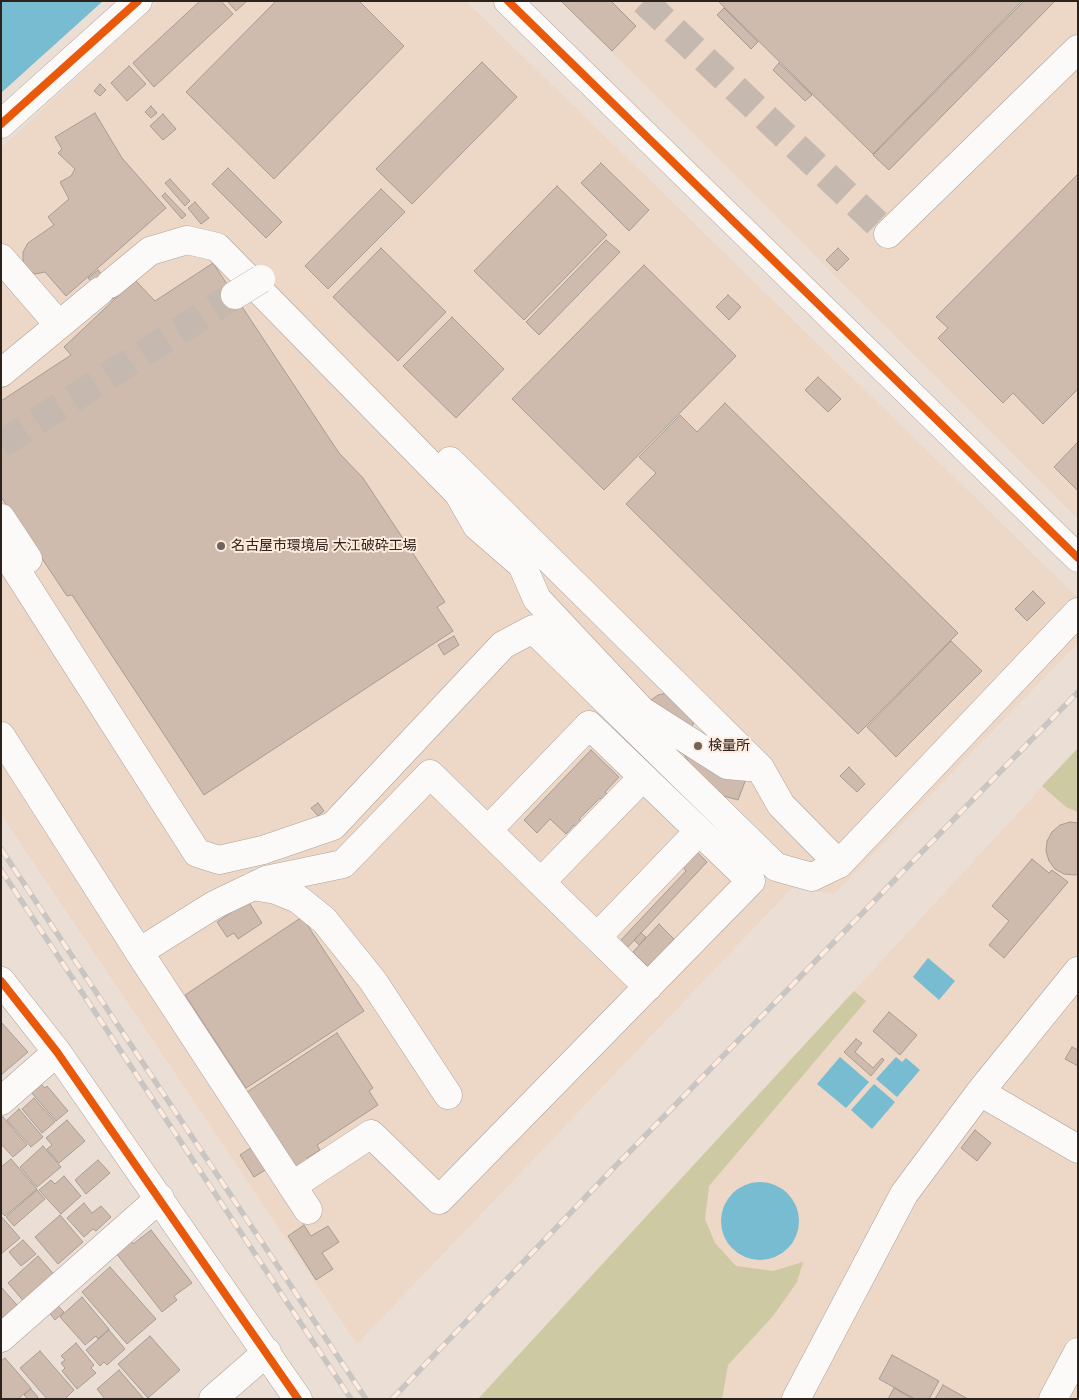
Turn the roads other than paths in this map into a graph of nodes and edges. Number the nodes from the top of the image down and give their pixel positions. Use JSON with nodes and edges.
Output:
{"nodes":[{"id":1,"x":138,"y":1,"type":"edge"},
{"id":2,"x":508,"y":1,"type":"edge"},
{"id":3,"x":1078,"y":49,"type":"edge"},
{"id":4,"x":1,"y":124,"type":"edge"},
{"id":5,"x":888,"y":234,"type":"dead end"},
{"id":6,"x":1,"y":258,"type":"edge"},
{"id":7,"x":235,"y":295,"type":"tunnel mouth"},
{"id":8,"x":59,"y":325,"type":"junction"},
{"id":9,"x":1,"y":373,"type":"edge"},
{"id":10,"x":495,"y":506,"type":"junction"},
{"id":11,"x":1,"y":518,"type":"edge"},
{"id":12,"x":1,"y":546,"type":"edge"},
{"id":13,"x":1078,"y":558,"type":"edge"},
{"id":14,"x":522,"y":565,"type":"junction"},
{"id":15,"x":1078,"y":612,"type":"edge"},
{"id":16,"x":1,"y":736,"type":"edge"},
{"id":17,"x":760,"y":768,"type":"junction"},
{"id":18,"x":643,"y":777,"type":"junction"},
{"id":19,"x":180,"y":826,"type":"junction"},
{"id":20,"x":488,"y":830,"type":"junction"},
{"id":21,"x":699,"y":831,"type":"junction"},
{"id":22,"x":839,"y":864,"type":"junction"},
{"id":23,"x":541,"y":882,"type":"junction"},
{"id":24,"x":253,"y":886,"type":"junction"},
{"id":25,"x":597,"y":937,"type":"junction"},
{"id":26,"x":138,"y":952,"type":"junction"},
{"id":27,"x":1078,"y":971,"type":"edge"},
{"id":28,"x":1,"y":981,"type":"edge"},
{"id":29,"x":648,"y":987,"type":"junction"},
{"id":30,"x":57,"y":1052,"type":"junction"},
{"id":31,"x":980,"y":1092,"type":"junction"},
{"id":32,"x":448,"y":1095,"type":"dead end"},
{"id":33,"x":1,"y":1101,"type":"edge"},
{"id":34,"x":1078,"y":1149,"type":"edge"},
{"id":35,"x":292,"y":1186,"type":"junction"},
{"id":36,"x":160,"y":1198,"type":"junction"},
{"id":37,"x":308,"y":1210,"type":"dead end"},
{"id":38,"x":1,"y":1338,"type":"edge"},
{"id":39,"x":267,"y":1352,"type":"junction"},
{"id":40,"x":1078,"y":1352,"type":"edge"},
{"id":41,"x":213,"y":1399,"type":"edge"},
{"id":42,"x":298,"y":1399,"type":"edge"},
{"id":43,"x":796,"y":1399,"type":"edge"},
{"id":44,"x":1053,"y":1399,"type":"edge"}],
"edges":[{"from":1,"to":4,"type":"street"},
{"from":2,"to":13,"type":"street"},
{"from":3,"to":5,"type":"street"},
{"from":6,"to":8,"type":"street"},
{"from":7,"to":10,"type":"street","bridge":true},
{"from":8,"to":9,"type":"street"},
{"from":8,"to":14,"type":"street"},
{"from":10,"to":14,"type":"street"},
{"from":10,"to":17,"type":"street"},
{"from":11,"to":19,"type":"street"},
{"from":12,"to":19,"type":"street"},
{"from":14,"to":17,"type":"street"},
{"from":15,"to":22,"type":"street"},
{"from":16,"to":26,"type":"street"},
{"from":17,"to":22,"type":"street"},
{"from":18,"to":20,"type":"street"},
{"from":18,"to":21,"type":"street"},
{"from":18,"to":23,"type":"street"},
{"from":19,"to":22,"type":"street"},
{"from":20,"to":23,"type":"street"},
{"from":20,"to":24,"type":"street"},
{"from":21,"to":25,"type":"street"},
{"from":21,"to":29,"type":"street"},
{"from":23,"to":25,"type":"street"},
{"from":24,"to":26,"type":"street"},
{"from":24,"to":32,"type":"street"},
{"from":25,"to":29,"type":"street"},
{"from":26,"to":35,"type":"street"},
{"from":27,"to":31,"type":"street"},
{"from":28,"to":30,"type":"street"},
{"from":29,"to":35,"type":"street"},
{"from":30,"to":33,"type":"street"},
{"from":30,"to":36,"type":"street"},
{"from":31,"to":34,"type":"street"},
{"from":31,"to":43,"type":"street"},
{"from":35,"to":37,"type":"street"},
{"from":36,"to":38,"type":"street"},
{"from":36,"to":39,"type":"street"},
{"from":39,"to":41,"type":"street"},
{"from":39,"to":42,"type":"street"},
{"from":40,"to":44,"type":"street"}]}
